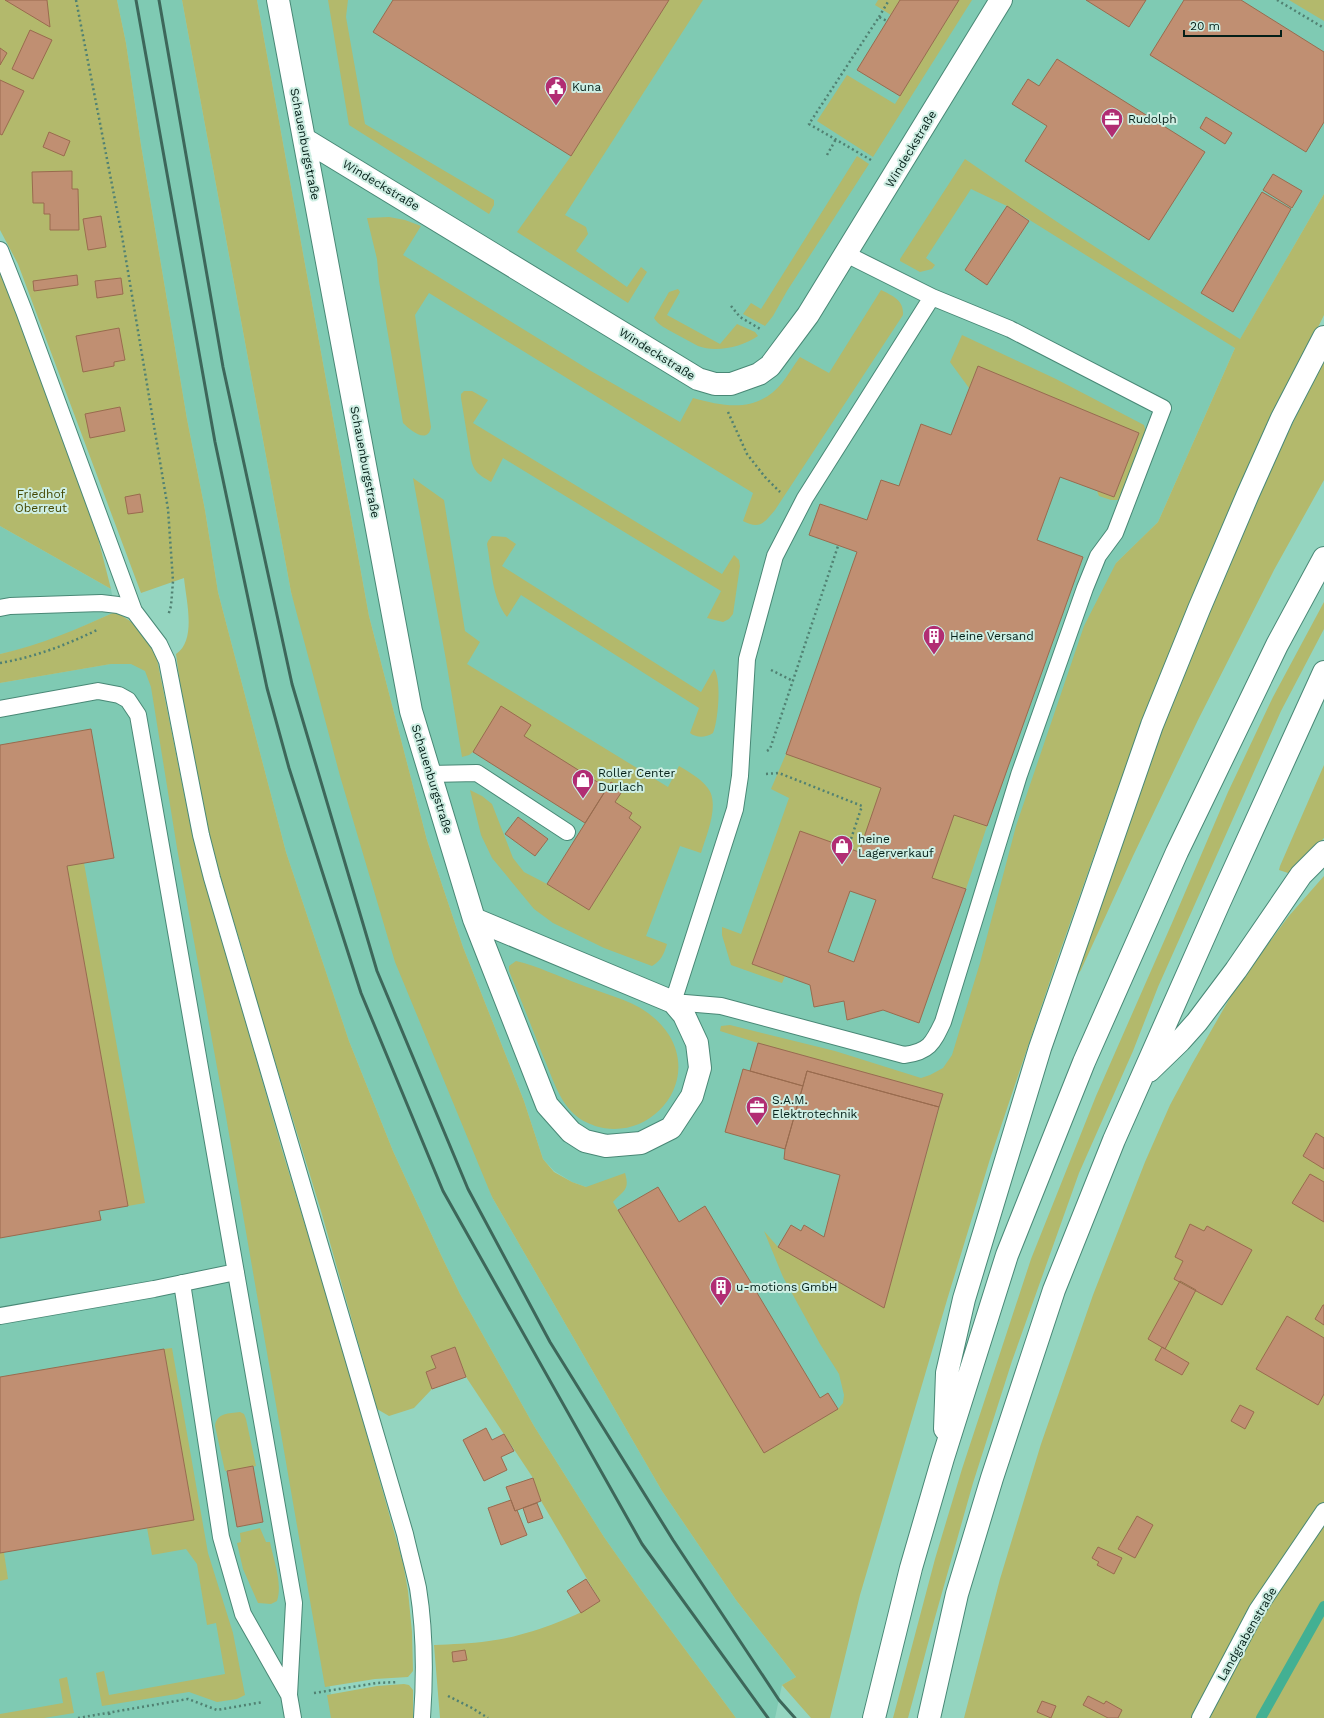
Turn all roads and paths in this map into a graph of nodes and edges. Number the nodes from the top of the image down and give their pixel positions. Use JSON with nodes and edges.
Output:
{"nodes":[{"id":1,"x":76,"y":0,"type":"edge"},
{"id":2,"x":278,"y":0,"type":"edge"},
{"id":3,"x":889,"y":0,"type":"edge"},
{"id":4,"x":1001,"y":0,"type":"edge"},
{"id":5,"x":1278,"y":0,"type":"edge"},
{"id":6,"x":879,"y":16,"type":"junction"},
{"id":7,"x":887,"y":21,"type":"dead end"},
{"id":8,"x":1324,"y":28,"type":"edge"},
{"id":9,"x":304,"y":139,"type":"junction"},
{"id":10,"x":836,"y":139,"type":"junction"},
{"id":11,"x":827,"y":155,"type":"dead end"},
{"id":12,"x":895,"y":174,"type":"junction"},
{"id":13,"x":0,"y":250,"type":"edge"},
{"id":14,"x":846,"y":254,"type":"junction"},
{"id":15,"x":932,"y":297,"type":"junction"},
{"id":16,"x":731,"y":306,"type":"dead end"},
{"id":17,"x":1324,"y":337,"type":"edge"},
{"id":18,"x":786,"y":345,"type":"junction"},
{"id":19,"x":724,"y":384,"type":"junction"},
{"id":20,"x":800,"y":508,"type":"junction"},
{"id":21,"x":838,"y":546,"type":"dead end"},
{"id":22,"x":1324,"y":558,"type":"edge"},
{"id":23,"x":0,"y":608,"type":"edge"},
{"id":24,"x":134,"y":611,"type":"junction"},
{"id":25,"x":150,"y":631,"type":"junction"},
{"id":26,"x":0,"y":663,"type":"edge"},
{"id":27,"x":775,"y":672,"type":"dead end"},
{"id":28,"x":1324,"y":672,"type":"edge"},
{"id":29,"x":793,"y":681,"type":"junction"},
{"id":30,"x":0,"y":708,"type":"edge"},
{"id":31,"x":770,"y":749,"type":"dead end"},
{"id":32,"x":430,"y":774,"type":"junction"},
{"id":33,"x":740,"y":776,"type":"junction"},
{"id":34,"x":567,"y":832,"type":"dead end"},
{"id":35,"x":848,"y":848,"type":"dead end"},
{"id":36,"x":1324,"y":852,"type":"edge"},
{"id":37,"x":474,"y":918,"type":"junction"},
{"id":38,"x":673,"y":1002,"type":"junction"},
{"id":39,"x":1141,"y":1078,"type":"junction"},
{"id":40,"x":236,"y":1272,"type":"junction"},
{"id":41,"x":182,"y":1283,"type":"junction"},
{"id":42,"x":0,"y":1316,"type":"edge"},
{"id":43,"x":943,"y":1458,"type":"junction"},
{"id":44,"x":1324,"y":1511,"type":"edge"},
{"id":45,"x":424,"y":1684,"type":"junction"},
{"id":46,"x":289,"y":1696,"type":"junction"},
{"id":47,"x":109,"y":1713,"type":"junction"},
{"id":48,"x":78,"y":1718,"type":"edge"},
{"id":49,"x":110,"y":1718,"type":"edge"},
{"id":50,"x":292,"y":1718,"type":"edge"},
{"id":51,"x":422,"y":1718,"type":"edge"},
{"id":52,"x":488,"y":1718,"type":"edge"},
{"id":53,"x":874,"y":1718,"type":"edge"},
{"id":54,"x":929,"y":1718,"type":"edge"},
{"id":55,"x":1200,"y":1718,"type":"edge"}],
"edges":[{"from":1,"to":25,"type":"path"},
{"from":2,"to":9,"type":"main road","name":"Schauenburgstraße"},
{"from":3,"to":6,"type":"path"},
{"from":4,"to":12,"type":"main road","name":"Windeckstraße"},
{"from":5,"to":8,"type":"path"},
{"from":6,"to":7,"type":"path"},
{"from":6,"to":10,"type":"path"},
{"from":9,"to":19,"type":"main road","name":"Windeckstraße"},
{"from":9,"to":32,"type":"main road","name":"Schauenburgstraße"},
{"from":10,"to":11,"type":"path"},
{"from":10,"to":12,"type":"path"},
{"from":12,"to":14,"type":"main road","name":"Windeckstraße"},
{"from":13,"to":24,"type":"lane"},
{"from":14,"to":15,"type":"lane"},
{"from":14,"to":18,"type":"main road","name":"Windeckstraße"},
{"from":15,"to":20,"type":"lane"},
{"from":15,"to":38,"type":"lane"},
{"from":16,"to":18,"type":"path"},
{"from":17,"to":43,"type":"main road"},
{"from":18,"to":19,"type":"main road","name":"Windeckstraße"},
{"from":19,"to":20,"type":"path"},
{"from":20,"to":33,"type":"lane"},
{"from":21,"to":29,"type":"path"},
{"from":22,"to":43,"type":"main road"},
{"from":23,"to":24,"type":"lane"},
{"from":24,"to":25,"type":"lane"},
{"from":24,"to":26,"type":"path"},
{"from":25,"to":45,"type":"lane"},
{"from":27,"to":29,"type":"path"},
{"from":28,"to":39,"type":"main road"},
{"from":29,"to":31,"type":"path"},
{"from":30,"to":40,"type":"lane"},
{"from":32,"to":34,"type":"lane"},
{"from":32,"to":37,"type":"main road","name":"Schauenburgstraße"},
{"from":33,"to":35,"type":"path"},
{"from":33,"to":38,"type":"lane"},
{"from":36,"to":39,"type":"main road"},
{"from":37,"to":38,"type":"main road","name":"Schauenburgstraße"},
{"from":37,"to":38,"type":"main road","name":"Schauenburgstraße"},
{"from":39,"to":54,"type":"main road"},
{"from":40,"to":41,"type":"lane"},
{"from":40,"to":46,"type":"lane"},
{"from":41,"to":42,"type":"lane"},
{"from":41,"to":46,"type":"lane"},
{"from":43,"to":53,"type":"main road"},
{"from":44,"to":55,"type":"lane","name":"Landgrabenstraße"},
{"from":45,"to":46,"type":"path"},
{"from":45,"to":51,"type":"lane"},
{"from":45,"to":52,"type":"path"},
{"from":46,"to":47,"type":"path"},
{"from":46,"to":50,"type":"lane"},
{"from":47,"to":48,"type":"path"},
{"from":47,"to":49,"type":"path"}]}
